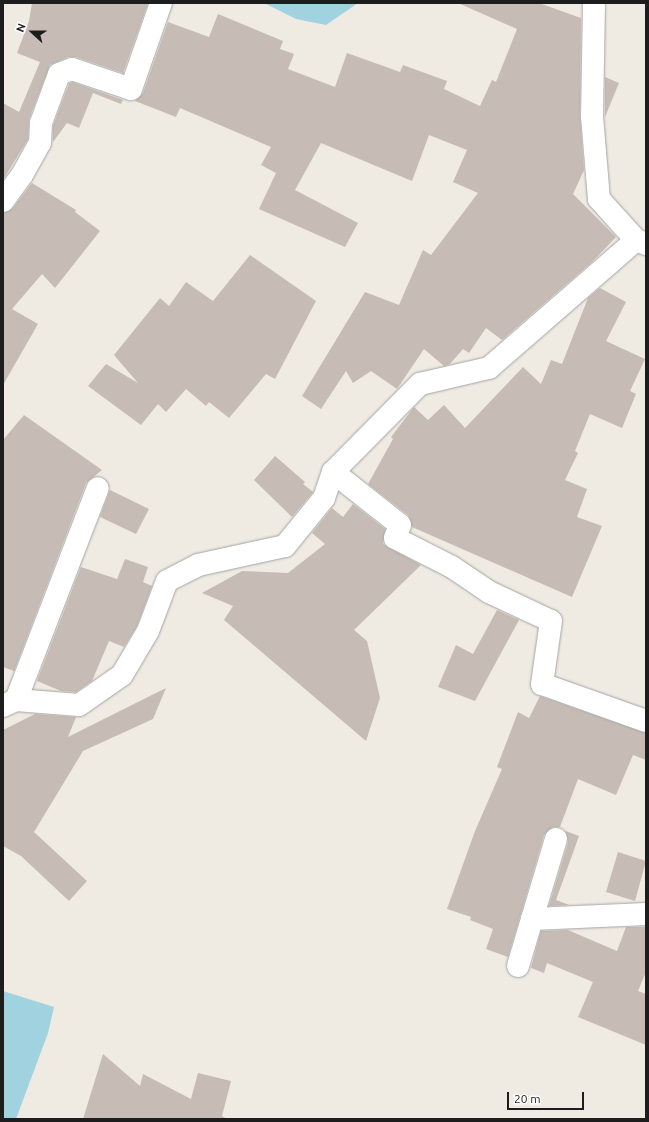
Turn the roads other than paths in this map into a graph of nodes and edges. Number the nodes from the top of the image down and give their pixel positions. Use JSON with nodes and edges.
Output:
{"nodes":[{"id":1,"x":161,"y":3,"type":"edge"},
{"id":2,"x":594,"y":3,"type":"edge"},
{"id":3,"x":3,"y":200,"type":"edge"},
{"id":4,"x":641,"y":242,"type":"edge"},
{"id":5,"x":333,"y":472,"type":"junction"},
{"id":6,"x":98,"y":488,"type":"dead end"},
{"id":7,"x":10,"y":703,"type":"edge"},
{"id":8,"x":646,"y":721,"type":"edge"},
{"id":9,"x":556,"y":839,"type":"dead end"},
{"id":10,"x":646,"y":914,"type":"edge"},
{"id":11,"x":532,"y":919,"type":"junction"},
{"id":12,"x":518,"y":966,"type":"dead end"}],
"edges":[{"from":1,"to":3,"type":"street"},
{"from":2,"to":4,"type":"street"},
{"from":4,"to":5,"type":"street"},
{"from":5,"to":7,"type":"street"},
{"from":5,"to":8,"type":"street"},
{"from":6,"to":7,"type":"street"},
{"from":9,"to":11,"type":"street"},
{"from":10,"to":11,"type":"street"},
{"from":11,"to":12,"type":"street"}]}
